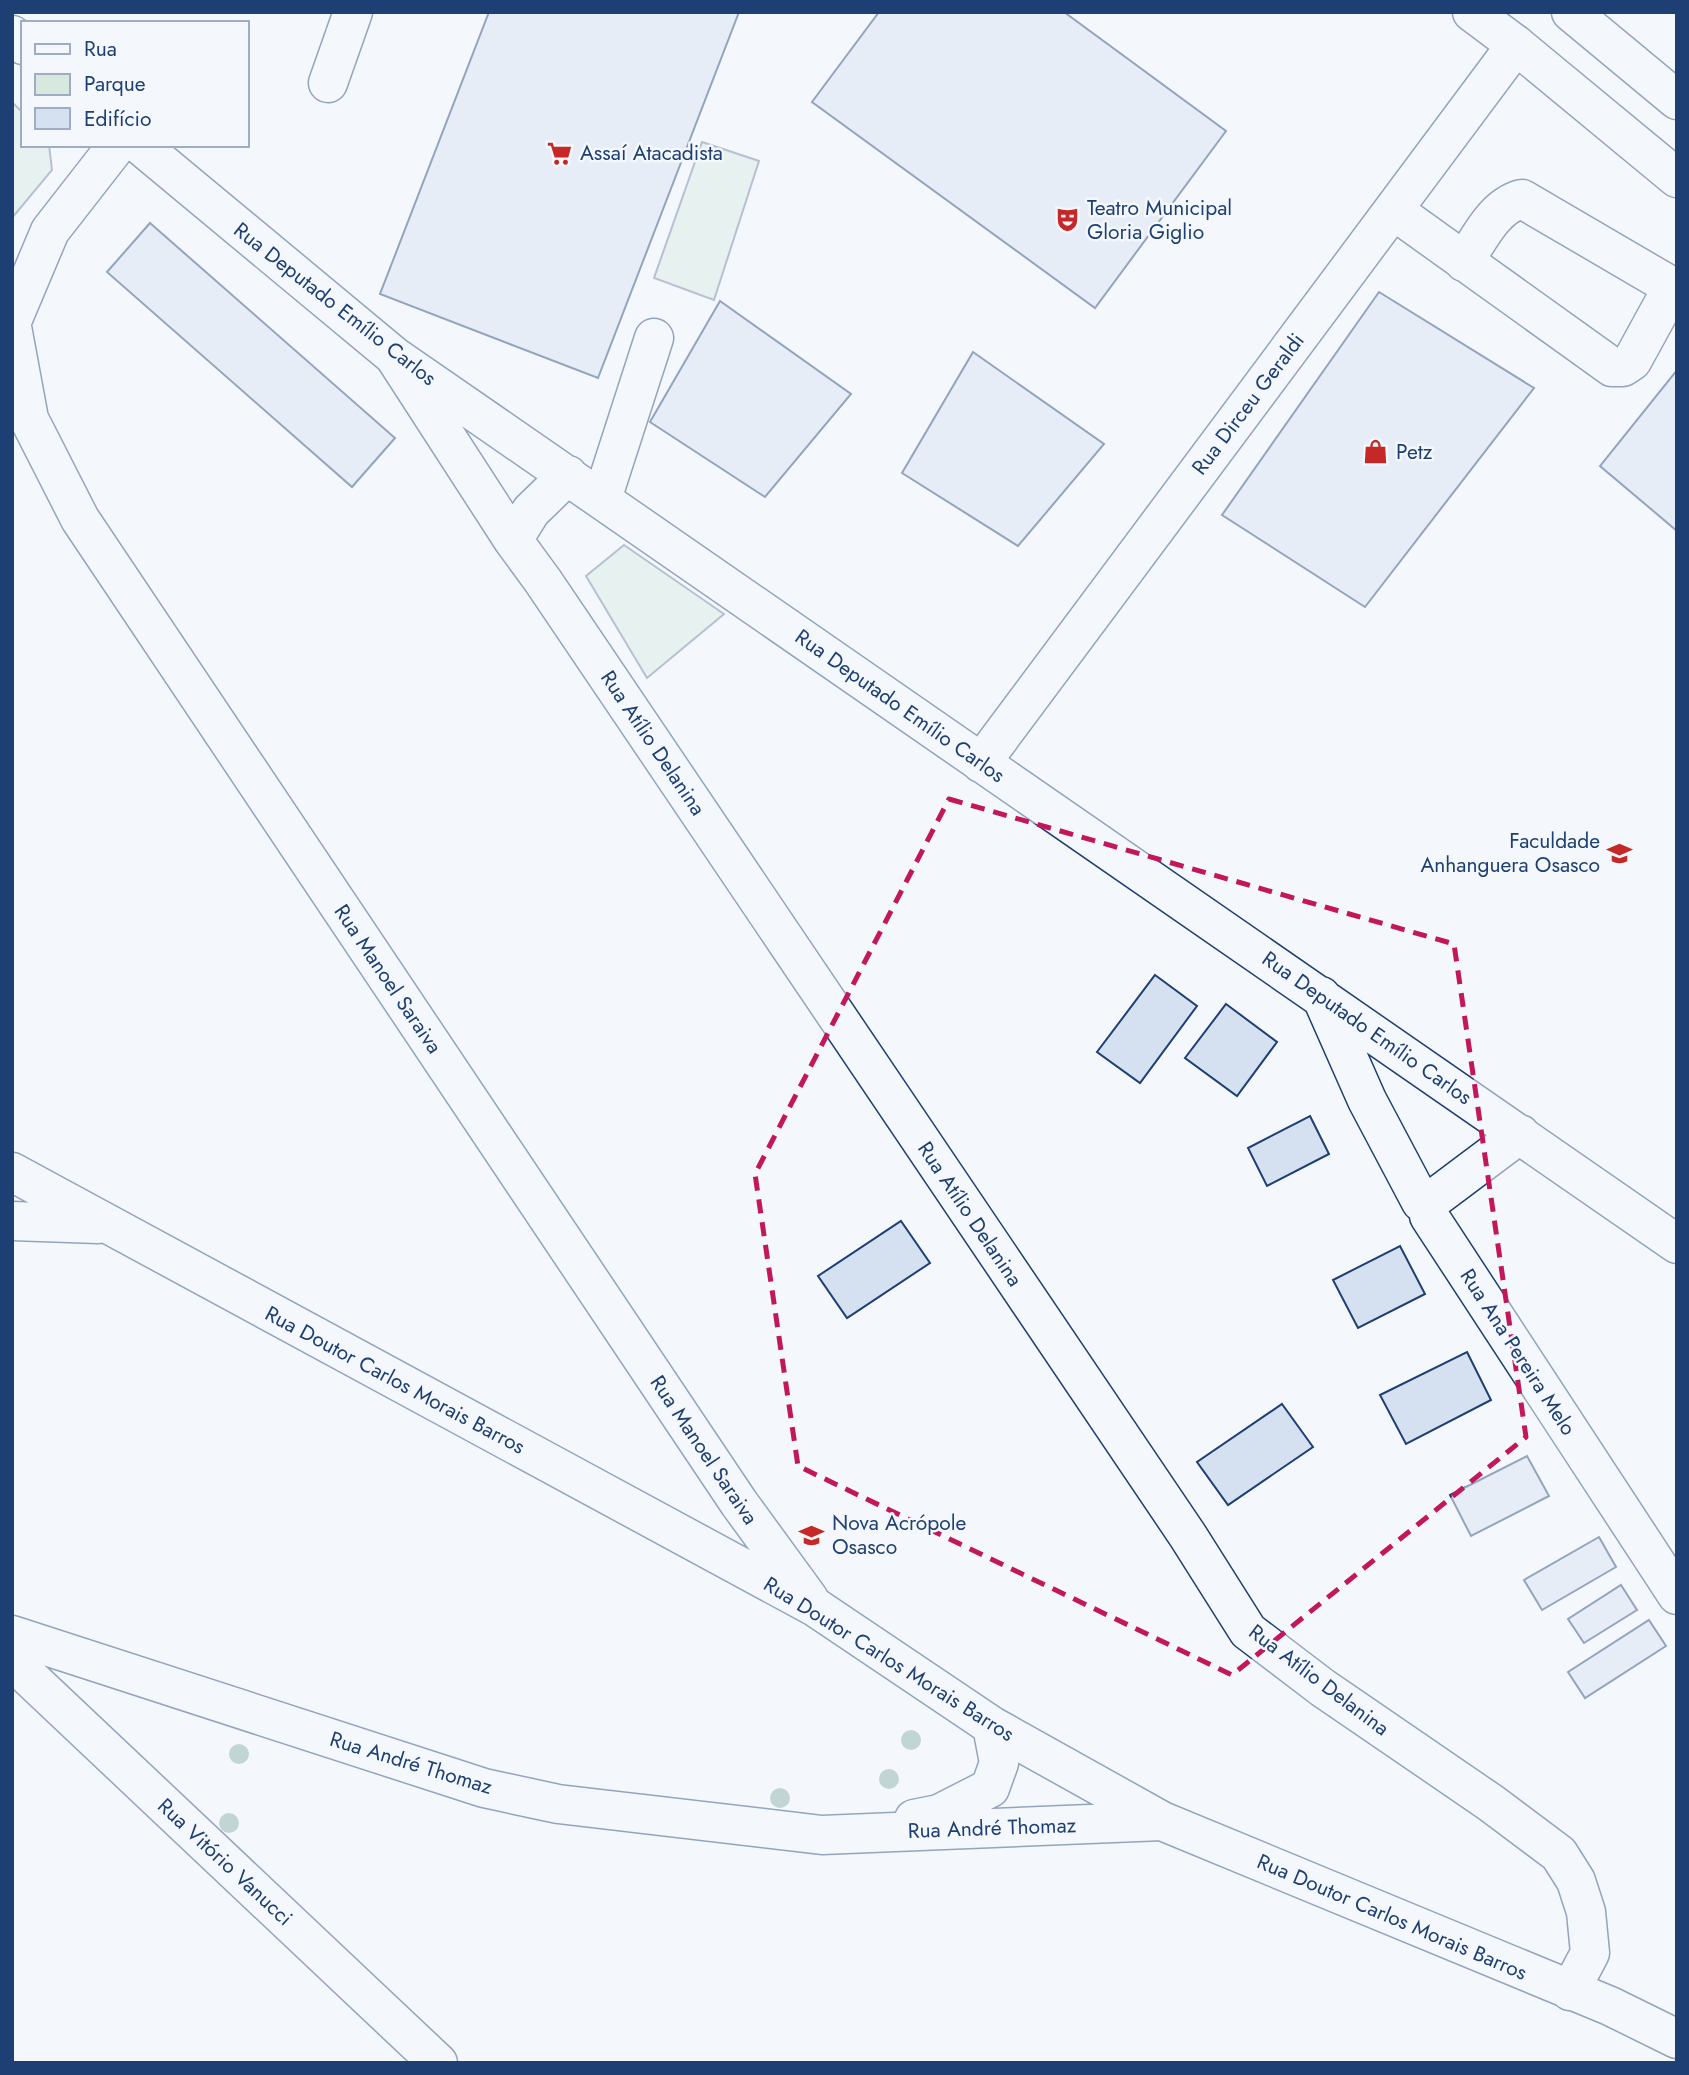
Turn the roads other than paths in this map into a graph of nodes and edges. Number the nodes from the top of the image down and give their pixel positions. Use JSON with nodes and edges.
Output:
{"nodes":[{"id":1,"x":353,"y":12,"type":"edge"},
{"id":2,"x":1472,"y":12,"type":"edge"},
{"id":3,"x":1571,"y":12,"type":"edge"},
{"id":4,"x":1516,"y":45,"type":"junction"},
{"id":5,"x":328,"y":83,"type":"dead end"},
{"id":6,"x":1677,"y":100,"type":"edge"},
{"id":7,"x":115,"y":147,"type":"edge"},
{"id":8,"x":142,"y":147,"type":"edge"},
{"id":9,"x":1677,"y":178,"type":"edge"},
{"id":10,"x":1393,"y":210,"type":"junction"},
{"id":11,"x":1464,"y":262,"type":"junction"},
{"id":12,"x":12,"y":321,"type":"edge"},
{"id":13,"x":12,"y":327,"type":"edge"},
{"id":14,"x":654,"y":338,"type":"dead end"},
{"id":15,"x":394,"y":356,"type":"junction"},
{"id":16,"x":568,"y":475,"type":"junction"},
{"id":17,"x":602,"y":499,"type":"junction"},
{"id":18,"x":513,"y":540,"type":"junction"},
{"id":19,"x":981,"y":763,"type":"junction"},
{"id":20,"x":1321,"y":996,"type":"junction"},
{"id":21,"x":1520,"y":1134,"type":"junction"},
{"id":22,"x":12,"y":1172,"type":"edge"},
{"id":23,"x":1428,"y":1207,"type":"junction"},
{"id":24,"x":12,"y":1221,"type":"edge"},
{"id":25,"x":105,"y":1224,"type":"junction"},
{"id":26,"x":1677,"y":1244,"type":"edge"},
{"id":27,"x":1677,"y":1595,"type":"edge"},
{"id":28,"x":815,"y":1606,"type":"junction"},
{"id":29,"x":12,"y":1635,"type":"edge"},
{"id":30,"x":12,"y":1661,"type":"edge"},
{"id":31,"x":992,"y":1726,"type":"junction"},
{"id":32,"x":1162,"y":1821,"type":"junction"},
{"id":33,"x":822,"y":1835,"type":"junction"},
{"id":34,"x":1570,"y":1991,"type":"junction"},
{"id":35,"x":1677,"y":2039,"type":"edge"},
{"id":36,"x":438,"y":2063,"type":"edge"}],
"edges":[{"from":1,"to":5,"type":"street"},
{"from":2,"to":4,"type":"street"},
{"from":3,"to":6,"type":"street"},
{"from":4,"to":9,"type":"street"},
{"from":4,"to":10,"type":"street","name":"Rua Dirceu Geraldi"},
{"from":7,"to":12,"type":"street"},
{"from":8,"to":15,"type":"street","name":"Rua Deputado Emílio Carlos"},
{"from":10,"to":11,"type":"street"},
{"from":10,"to":19,"type":"street","name":"Rua Dirceu Geraldi"},
{"from":11,"to":11,"type":"street"},
{"from":13,"to":28,"type":"street","name":"Rua Manoel Saraiva"},
{"from":14,"to":17,"type":"street"},
{"from":15,"to":16,"type":"street","name":"Rua Deputado Emílio Carlos"},
{"from":15,"to":18,"type":"street","name":"Rua Atílio Delanina"},
{"from":16,"to":17,"type":"street","name":"Rua Deputado Emílio Carlos"},
{"from":16,"to":18,"type":"street"},
{"from":17,"to":19,"type":"street","name":"Rua Deputado Emílio Carlos"},
{"from":18,"to":34,"type":"street","name":"Rua Atílio Delanina"},
{"from":19,"to":20,"type":"street","name":"Rua Deputado Emílio Carlos"},
{"from":20,"to":21,"type":"street","name":"Rua Deputado Emílio Carlos"},
{"from":20,"to":23,"type":"street","name":"Rua Ana Pereira Melo"},
{"from":21,"to":23,"type":"street"},
{"from":21,"to":26,"type":"street","name":"Rua Deputado Emílio Carlos"},
{"from":22,"to":25,"type":"street","name":"Rua Doutor Carlos Morais Barros"},
{"from":23,"to":27,"type":"street","name":"Rua Ana Pereira Melo"},
{"from":24,"to":25,"type":"street"},
{"from":25,"to":28,"type":"street","name":"Rua Doutor Carlos Morais Barros"},
{"from":28,"to":31,"type":"street","name":"Rua Doutor Carlos Morais Barros"},
{"from":29,"to":33,"type":"street","name":"Rua André Thomaz"},
{"from":30,"to":36,"type":"street","name":"Rua Vitório Vanucci"},
{"from":31,"to":32,"type":"street","name":"Rua Doutor Carlos Morais Barros"},
{"from":31,"to":33,"type":"street","name":"Rua André Thomaz"},
{"from":32,"to":33,"type":"street","name":"Rua André Thomaz"},
{"from":32,"to":34,"type":"street","name":"Rua Doutor Carlos Morais Barros"},
{"from":34,"to":35,"type":"street","name":"Rua Doutor Carlos Morais Barros"}]}
